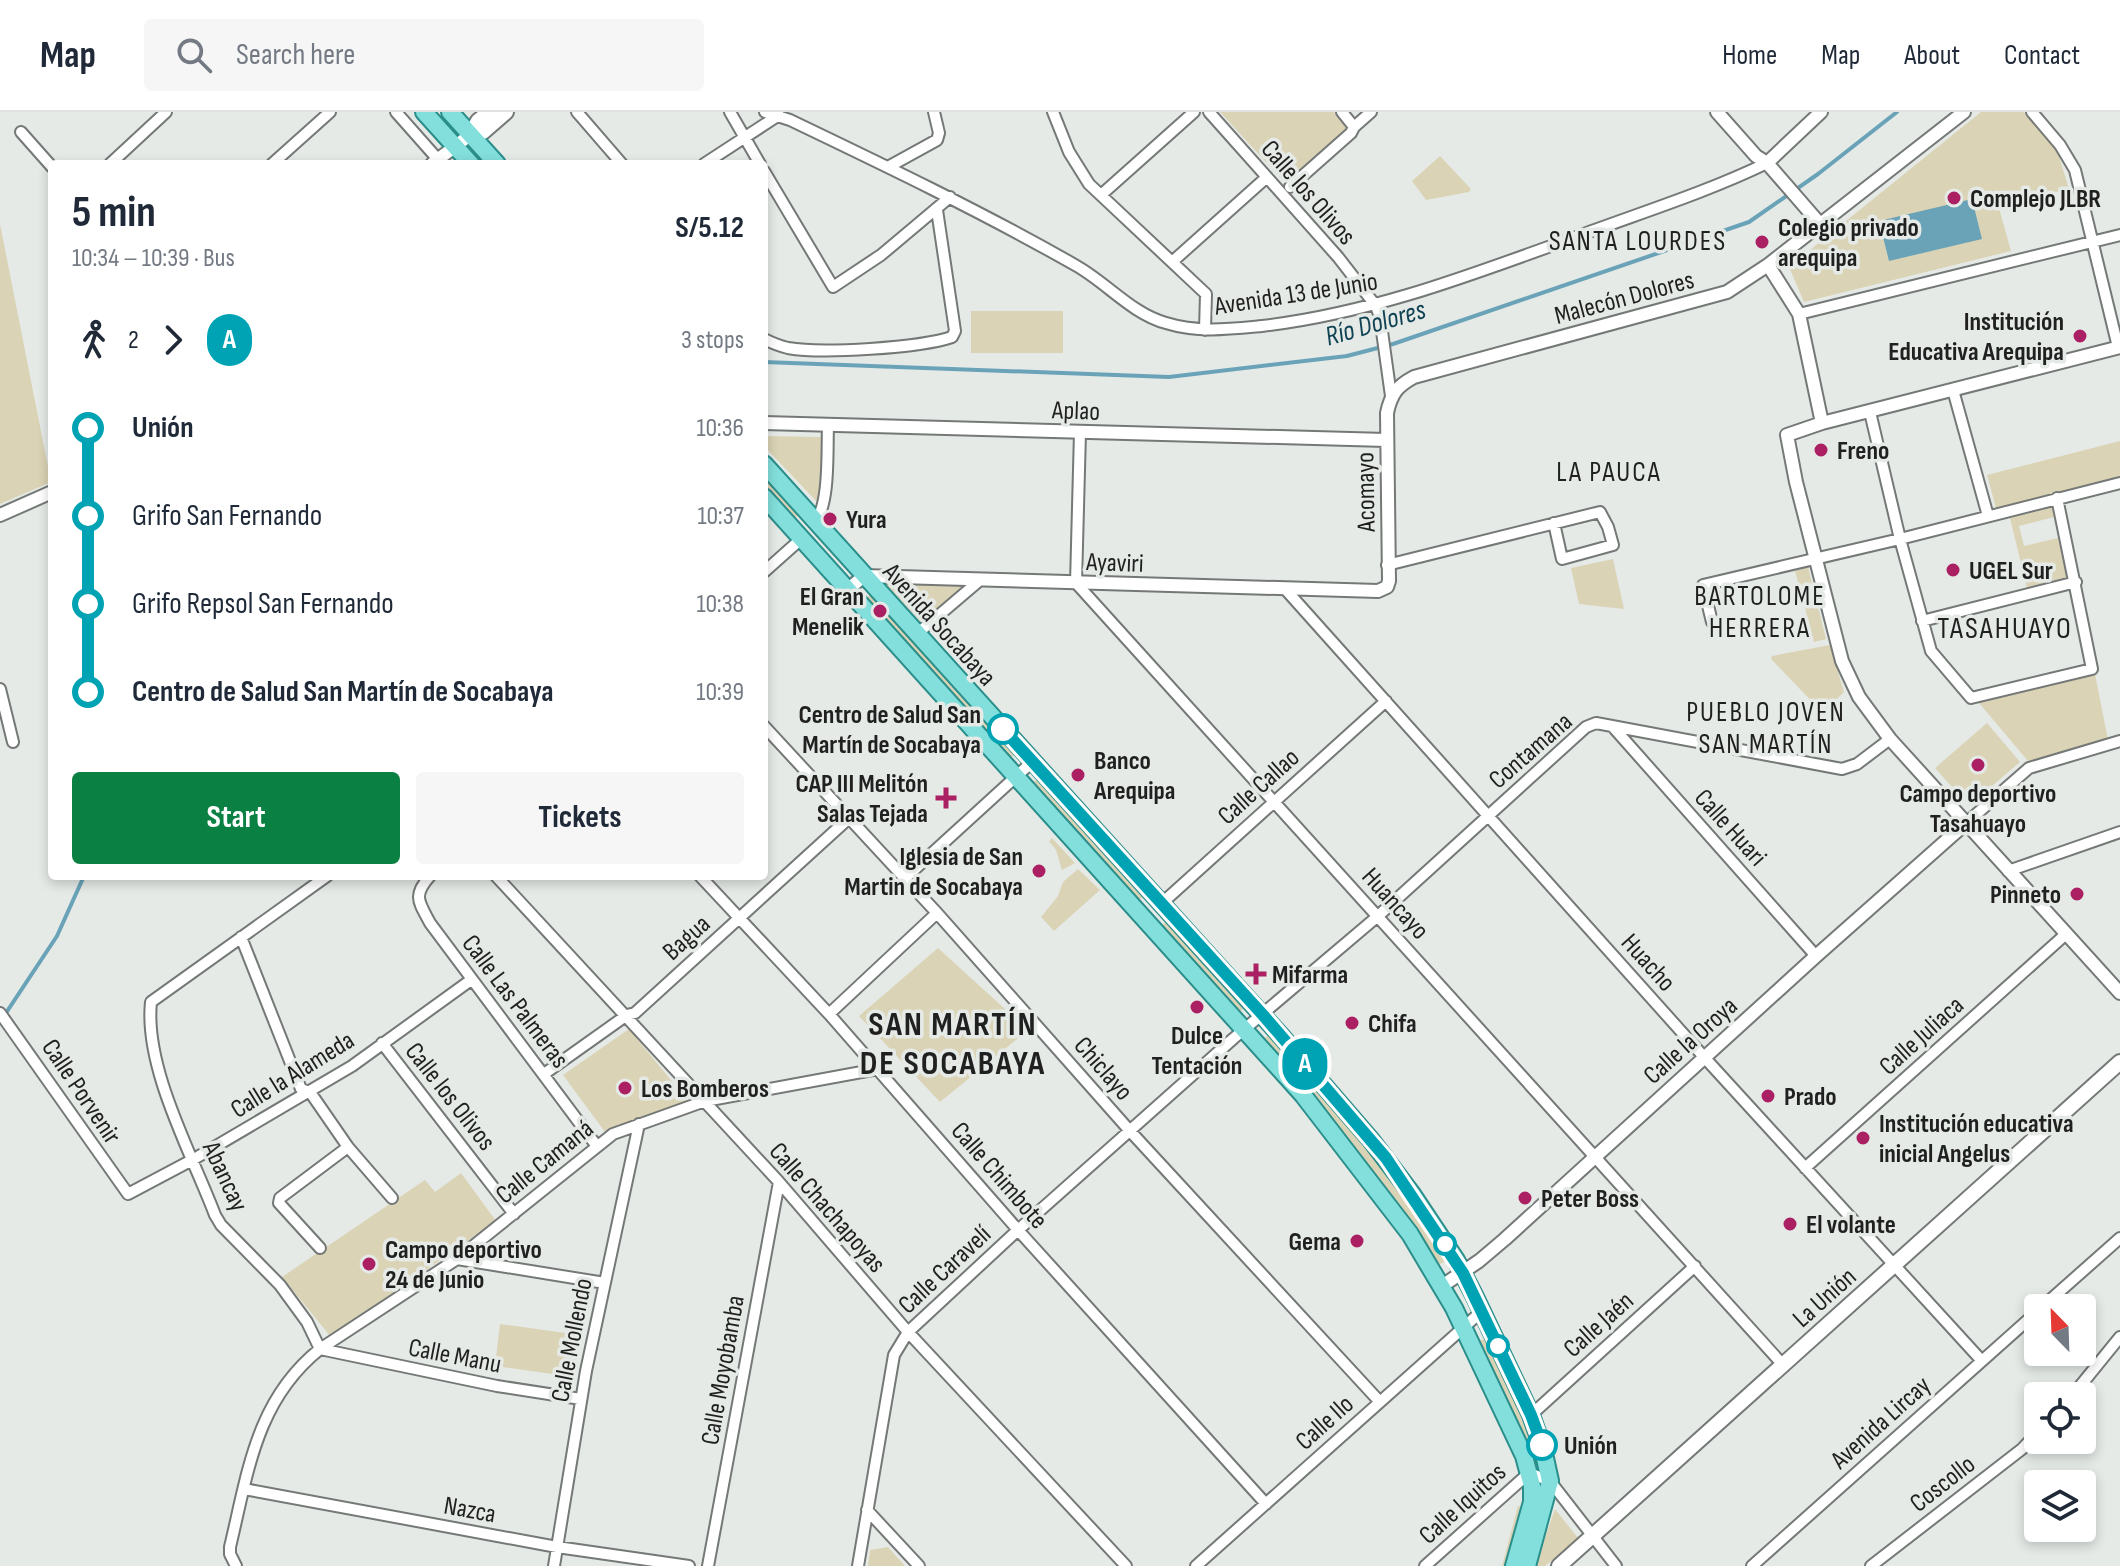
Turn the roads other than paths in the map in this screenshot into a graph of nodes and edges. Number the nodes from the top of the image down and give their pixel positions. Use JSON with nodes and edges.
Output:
{"nodes":[{"id":1,"x":166,"y":112,"type":"edge"},
{"id":2,"x":330,"y":112,"type":"edge"},
{"id":3,"x":396,"y":112,"type":"edge"},
{"id":4,"x":424,"y":112,"type":"edge"},
{"id":5,"x":450,"y":112,"type":"edge"},
{"id":6,"x":489,"y":112,"type":"edge"},
{"id":7,"x":506,"y":112,"type":"edge"},
{"id":8,"x":577,"y":112,"type":"edge"},
{"id":9,"x":730,"y":112,"type":"edge"},
{"id":10,"x":765,"y":112,"type":"edge"},
{"id":11,"x":934,"y":112,"type":"edge"},
{"id":12,"x":1053,"y":112,"type":"edge"},
{"id":13,"x":1194,"y":112,"type":"edge"},
{"id":14,"x":1209,"y":112,"type":"edge"},
{"id":15,"x":1342,"y":112,"type":"edge"},
{"id":16,"x":1371,"y":112,"type":"edge"},
{"id":17,"x":1717,"y":112,"type":"edge"},
{"id":18,"x":1821,"y":112,"type":"edge"},
{"id":19,"x":1964,"y":112,"type":"edge"},
{"id":20,"x":2032,"y":112,"type":"edge"},
{"id":21,"x":781,"y":114,"type":"edge"},
{"id":22,"x":1354,"y":127,"type":"junction"},
{"id":23,"x":21,"y":132,"type":"dead end"},
{"id":24,"x":470,"y":135,"type":"junction"},
{"id":25,"x":744,"y":138,"type":"junction"},
{"id":26,"x":455,"y":146,"type":"junction"},
{"id":27,"x":114,"y":160,"type":"edge"},
{"id":28,"x":276,"y":160,"type":"edge"},
{"id":29,"x":435,"y":160,"type":"edge"},
{"id":30,"x":439,"y":160,"type":"edge"},
{"id":31,"x":467,"y":160,"type":"edge"},
{"id":32,"x":493,"y":160,"type":"edge"},
{"id":33,"x":619,"y":160,"type":"edge"},
{"id":34,"x":710,"y":160,"type":"edge"},
{"id":35,"x":758,"y":160,"type":"edge"},
{"id":36,"x":48,"y":162,"type":"edge"},
{"id":37,"x":1767,"y":163,"type":"junction"},
{"id":38,"x":888,"y":167,"type":"junction"},
{"id":39,"x":1267,"y":177,"type":"junction"},
{"id":40,"x":768,"y":178,"type":"edge"},
{"id":41,"x":1290,"y":187,"type":"dead end"},
{"id":42,"x":1101,"y":195,"type":"junction"},
{"id":43,"x":950,"y":197,"type":"junction"},
{"id":44,"x":937,"y":210,"type":"junction"},
{"id":45,"x":1820,"y":224,"type":"junction"},
{"id":46,"x":2120,"y":235,"type":"edge"},
{"id":47,"x":2092,"y":242,"type":"junction"},
{"id":48,"x":1172,"y":262,"type":"junction"},
{"id":49,"x":1768,"y":265,"type":"junction"},
{"id":50,"x":1378,"y":311,"type":"junction"},
{"id":51,"x":1799,"y":314,"type":"junction"},
{"id":52,"x":1205,"y":330,"type":"junction"},
{"id":53,"x":768,"y":341,"type":"edge"},
{"id":54,"x":2119,"y":347,"type":"edge"},
{"id":55,"x":1953,"y":390,"type":"junction"},
{"id":56,"x":1391,"y":396,"type":"junction"},
{"id":57,"x":1870,"y":412,"type":"junction"},
{"id":58,"x":768,"y":423,"type":"edge"},
{"id":59,"x":1822,"y":423,"type":"junction"},
{"id":60,"x":828,"y":425,"type":"junction"},
{"id":61,"x":1080,"y":432,"type":"junction"},
{"id":62,"x":1386,"y":440,"type":"junction"},
{"id":63,"x":768,"y":468,"type":"edge"},
{"id":64,"x":2120,"y":483,"type":"edge"},
{"id":65,"x":48,"y":494,"type":"edge"},
{"id":66,"x":2057,"y":498,"type":"junction"},
{"id":67,"x":768,"y":502,"type":"edge"},
{"id":68,"x":0,"y":515,"type":"edge"},
{"id":69,"x":1988,"y":516,"type":"junction"},
{"id":70,"x":815,"y":521,"type":"junction"},
{"id":71,"x":1554,"y":523,"type":"junction"},
{"id":72,"x":801,"y":539,"type":"junction"},
{"id":73,"x":1900,"y":539,"type":"junction"},
{"id":74,"x":1815,"y":560,"type":"junction"},
{"id":75,"x":1387,"y":565,"type":"junction"},
{"id":76,"x":768,"y":568,"type":"edge"},
{"id":77,"x":864,"y":576,"type":"junction"},
{"id":78,"x":979,"y":581,"type":"junction"},
{"id":79,"x":2076,"y":582,"type":"junction"},
{"id":80,"x":1076,"y":583,"type":"junction"},
{"id":81,"x":1387,"y":587,"type":"joint"},
{"id":82,"x":1286,"y":590,"type":"junction"},
{"id":83,"x":846,"y":591,"type":"junction"},
{"id":84,"x":1922,"y":621,"type":"junction"},
{"id":85,"x":1712,"y":622,"type":"dead end"},
{"id":86,"x":918,"y":633,"type":"junction"},
{"id":87,"x":0,"y":689,"type":"edge"},
{"id":88,"x":1386,"y":701,"type":"junction"},
{"id":89,"x":1613,"y":727,"type":"junction"},
{"id":90,"x":768,"y":730,"type":"edge"},
{"id":91,"x":1890,"y":739,"type":"junction"},
{"id":92,"x":2120,"y":741,"type":"edge"},
{"id":93,"x":13,"y":742,"type":"dead end"},
{"id":94,"x":1032,"y":762,"type":"junction"},
{"id":95,"x":1015,"y":777,"type":"junction"},
{"id":96,"x":1274,"y":800,"type":"junction"},
{"id":97,"x":1489,"y":815,"type":"junction"},
{"id":98,"x":848,"y":819,"type":"junction"},
{"id":99,"x":1965,"y":824,"type":"junction"},
{"id":100,"x":2120,"y":832,"type":"edge"},
{"id":101,"x":2008,"y":871,"type":"junction"},
{"id":102,"x":905,"y":878,"type":"junction"},
{"id":103,"x":321,"y":880,"type":"edge"},
{"id":104,"x":426,"y":880,"type":"edge"},
{"id":105,"x":500,"y":880,"type":"edge"},
{"id":106,"x":704,"y":880,"type":"edge"},
{"id":107,"x":1161,"y":904,"type":"junction"},
{"id":108,"x":937,"y":913,"type":"junction"},
{"id":109,"x":1378,"y":916,"type":"junction"},
{"id":110,"x":739,"y":919,"type":"junction"},
{"id":111,"x":2066,"y":934,"type":"junction"},
{"id":112,"x":241,"y":937,"type":"junction"},
{"id":113,"x":1816,"y":956,"type":"junction"},
{"id":114,"x":471,"y":980,"type":"junction"},
{"id":115,"x":2120,"y":993,"type":"edge"},
{"id":116,"x":0,"y":1013,"type":"edge"},
{"id":117,"x":829,"y":1014,"type":"junction"},
{"id":118,"x":627,"y":1015,"type":"junction"},
{"id":119,"x":1263,"y":1015,"type":"junction"},
{"id":120,"x":1244,"y":1030,"type":"junction"},
{"id":121,"x":382,"y":1043,"type":"junction"},
{"id":122,"x":1704,"y":1057,"type":"junction"},
{"id":123,"x":2120,"y":1062,"type":"edge"},
{"id":124,"x":878,"y":1069,"type":"junction"},
{"id":125,"x":544,"y":1074,"type":"junction"},
{"id":126,"x":310,"y":1092,"type":"junction"},
{"id":127,"x":705,"y":1101,"type":"junction"},
{"id":128,"x":639,"y":1124,"type":"junction"},
{"id":129,"x":1130,"y":1131,"type":"junction"},
{"id":130,"x":596,"y":1145,"type":"junction"},
{"id":131,"x":348,"y":1147,"type":"junction"},
{"id":132,"x":1594,"y":1157,"type":"junction"},
{"id":133,"x":194,"y":1159,"type":"junction"},
{"id":134,"x":1805,"y":1168,"type":"junction"},
{"id":135,"x":779,"y":1182,"type":"junction"},
{"id":136,"x":128,"y":1194,"type":"joint"},
{"id":137,"x":392,"y":1198,"type":"dead end"},
{"id":138,"x":514,"y":1214,"type":"junction"},
{"id":139,"x":1018,"y":1230,"type":"junction"},
{"id":140,"x":2120,"y":1238,"type":"edge"},
{"id":141,"x":320,"y":1248,"type":"dead end"},
{"id":142,"x":457,"y":1259,"type":"junction"},
{"id":143,"x":1894,"y":1264,"type":"junction"},
{"id":144,"x":1695,"y":1266,"type":"junction"},
{"id":145,"x":1463,"y":1273,"type":"junction"},
{"id":146,"x":605,"y":1283,"type":"junction"},
{"id":147,"x":1442,"y":1286,"type":"junction"},
{"id":148,"x":2057,"y":1294,"type":"edge"},
{"id":149,"x":1482,"y":1311,"type":"junction"},
{"id":150,"x":2024,"y":1323,"type":"edge"},
{"id":151,"x":1464,"y":1327,"type":"junction"},
{"id":152,"x":908,"y":1332,"type":"junction"},
{"id":153,"x":2120,"y":1337,"type":"edge"},
{"id":154,"x":320,"y":1349,"type":"junction"},
{"id":155,"x":1982,"y":1361,"type":"junction"},
{"id":156,"x":1784,"y":1366,"type":"junction"},
{"id":157,"x":2083,"y":1382,"type":"edge"},
{"id":158,"x":581,"y":1399,"type":"junction"},
{"id":159,"x":1380,"y":1402,"type":"junction"},
{"id":160,"x":1531,"y":1415,"type":"junction"},
{"id":161,"x":2024,"y":1447,"type":"edge"},
{"id":162,"x":1529,"y":1473,"type":"junction"},
{"id":163,"x":1550,"y":1481,"type":"junction"},
{"id":164,"x":244,"y":1489,"type":"junction"},
{"id":165,"x":1266,"y":1504,"type":"junction"},
{"id":166,"x":867,"y":1510,"type":"junction"},
{"id":167,"x":1592,"y":1538,"type":"junction"},
{"id":168,"x":557,"y":1547,"type":"junction"},
{"id":169,"x":236,"y":1566,"type":"edge"},
{"id":170,"x":554,"y":1566,"type":"edge"},
{"id":171,"x":689,"y":1566,"type":"edge"},
{"id":172,"x":708,"y":1566,"type":"edge"},
{"id":173,"x":858,"y":1566,"type":"edge"},
{"id":174,"x":919,"y":1566,"type":"edge"},
{"id":175,"x":1126,"y":1566,"type":"edge"},
{"id":176,"x":1196,"y":1566,"type":"edge"},
{"id":177,"x":1425,"y":1566,"type":"edge"},
{"id":178,"x":1514,"y":1566,"type":"edge"},
{"id":179,"x":1527,"y":1566,"type":"edge"},
{"id":180,"x":1559,"y":1566,"type":"edge"},
{"id":181,"x":1616,"y":1566,"type":"edge"},
{"id":182,"x":1752,"y":1566,"type":"edge"},
{"id":183,"x":1871,"y":1566,"type":"edge"}],
"edges":[{"from":1,"to":27,"type":"street"},
{"from":2,"to":28,"type":"street"},
{"from":3,"to":29,"type":"street"},
{"from":4,"to":26,"type":"main road"},
{"from":5,"to":24,"type":"main road"},
{"from":6,"to":24,"type":"main road"},
{"from":7,"to":24,"type":"main road"},
{"from":8,"to":33,"type":"street"},
{"from":9,"to":25,"type":"street"},
{"from":10,"to":21,"type":"street","name":"Avenida 13 de Junio"},
{"from":11,"to":38,"type":"street"},
{"from":12,"to":42,"type":"street"},
{"from":13,"to":42,"type":"street"},
{"from":14,"to":39,"type":"street","name":"Calle los Olivos"},
{"from":15,"to":22,"type":"street"},
{"from":16,"to":22,"type":"street"},
{"from":17,"to":37,"type":"street"},
{"from":18,"to":37,"type":"street"},
{"from":19,"to":45,"type":"street","name":"Malecón Dolores"},
{"from":20,"to":47,"type":"street"},
{"from":21,"to":25,"type":"street"},
{"from":21,"to":38,"type":"street","name":"Avenida 13 de Junio"},
{"from":22,"to":41,"type":"street"},
{"from":23,"to":36,"type":"street"},
{"from":24,"to":26,"type":"street"},
{"from":24,"to":32,"type":"main road"},
{"from":25,"to":34,"type":"street"},
{"from":25,"to":35,"type":"street"},
{"from":26,"to":30,"type":"street"},
{"from":26,"to":31,"type":"main road"},
{"from":37,"to":45,"type":"street"},
{"from":37,"to":50,"type":"street","name":"Avenida 13 de Junio"},
{"from":38,"to":43,"type":"street","name":"Avenida 13 de Junio"},
{"from":39,"to":48,"type":"street"},
{"from":39,"to":50,"type":"street","name":"Calle los Olivos"},
{"from":40,"to":44,"type":"street"},
{"from":42,"to":48,"type":"street"},
{"from":43,"to":44,"type":"street"},
{"from":43,"to":52,"type":"street","name":"Avenida 13 de Junio"},
{"from":44,"to":53,"type":"street"},
{"from":45,"to":49,"type":"street","name":"Malecón Dolores"},
{"from":46,"to":47,"type":"street"},
{"from":47,"to":51,"type":"street"},
{"from":47,"to":54,"type":"street"},
{"from":48,"to":52,"type":"street"},
{"from":49,"to":51,"type":"street"},
{"from":49,"to":56,"type":"street","name":"Malecón Dolores"},
{"from":50,"to":52,"type":"street","name":"Avenida 13 de Junio"},
{"from":50,"to":56,"type":"street"},
{"from":51,"to":59,"type":"street"},
{"from":54,"to":55,"type":"street"},
{"from":55,"to":57,"type":"street"},
{"from":55,"to":69,"type":"street"},
{"from":56,"to":62,"type":"street","name":"Acomayo"},
{"from":57,"to":59,"type":"street"},
{"from":57,"to":73,"type":"street"},
{"from":58,"to":60,"type":"street","name":"Aplao"},
{"from":59,"to":74,"type":"street"},
{"from":60,"to":61,"type":"street","name":"Aplao"},
{"from":60,"to":70,"type":"street"},
{"from":61,"to":62,"type":"street","name":"Aplao"},
{"from":61,"to":80,"type":"street"},
{"from":62,"to":75,"type":"street","name":"Acomayo"},
{"from":63,"to":70,"type":"main road","name":"Avenida Socabaya"},
{"from":64,"to":66,"type":"street"},
{"from":65,"to":68,"type":"street"},
{"from":66,"to":69,"type":"street"},
{"from":66,"to":79,"type":"street"},
{"from":67,"to":72,"type":"main road","name":"Avenida Socabaya"},
{"from":69,"to":73,"type":"street"},
{"from":70,"to":77,"type":"main road","name":"Avenida Socabaya"},
{"from":71,"to":71,"type":"street"},
{"from":71,"to":75,"type":"street"},
{"from":72,"to":76,"type":"street"},
{"from":72,"to":83,"type":"main road","name":"Avenida Socabaya"},
{"from":73,"to":74,"type":"street"},
{"from":73,"to":84,"type":"street"},
{"from":74,"to":85,"type":"street"},
{"from":74,"to":91,"type":"street"},
{"from":75,"to":81,"type":"street","name":"Acomayo"},
{"from":77,"to":78,"type":"street","name":"Ayaviri"},
{"from":77,"to":83,"type":"street"},
{"from":77,"to":86,"type":"main road","name":"Avenida Socabaya"},
{"from":78,"to":80,"type":"street","name":"Ayaviri"},
{"from":78,"to":86,"type":"street"},
{"from":79,"to":84,"type":"street"},
{"from":79,"to":84,"type":"street"},
{"from":80,"to":82,"type":"street","name":"Ayaviri"},
{"from":80,"to":96,"type":"street","name":"Huancayo"},
{"from":81,"to":82,"type":"street","name":"Ayaviri"},
{"from":82,"to":88,"type":"street","name":"Huacho"},
{"from":83,"to":95,"type":"main road","name":"Avenida Socabaya"},
{"from":86,"to":94,"type":"main road","name":"Avenida Socabaya"},
{"from":87,"to":93,"type":"street"},
{"from":88,"to":96,"type":"street","name":"Calle Callao"},
{"from":88,"to":97,"type":"street","name":"Huacho"},
{"from":89,"to":91,"type":"street","name":"Contamana"},
{"from":89,"to":97,"type":"street","name":"Contamana"},
{"from":89,"to":113,"type":"street","name":"Calle Huari"},
{"from":90,"to":98,"type":"street","name":"Chiclayo"},
{"from":91,"to":99,"type":"street"},
{"from":92,"to":99,"type":"street"},
{"from":94,"to":95,"type":"street"},
{"from":94,"to":107,"type":"main road","name":"Avenida Socabaya"},
{"from":95,"to":102,"type":"street"},
{"from":95,"to":120,"type":"main road","name":"Avenida Socabaya"},
{"from":96,"to":107,"type":"street","name":"Calle Callao"},
{"from":96,"to":109,"type":"street","name":"Huancayo"},
{"from":97,"to":109,"type":"street","name":"Contamana"},
{"from":97,"to":122,"type":"street","name":"Huacho"},
{"from":98,"to":102,"type":"street","name":"Chiclayo"},
{"from":98,"to":110,"type":"street","name":"Bagua"},
{"from":99,"to":101,"type":"street"},
{"from":99,"to":113,"type":"street","name":"Calle la Oroya"},
{"from":100,"to":101,"type":"street"},
{"from":101,"to":111,"type":"street"},
{"from":102,"to":108,"type":"street","name":"Chiclayo"},
{"from":103,"to":112,"type":"street"},
{"from":104,"to":114,"type":"street","name":"Calle Las Palmeras"},
{"from":105,"to":118,"type":"street","name":"Calle Chachapoyas"},
{"from":106,"to":110,"type":"street","name":"Calle Chimbote"},
{"from":107,"to":119,"type":"main road","name":"Avenida Socabaya"},
{"from":108,"to":117,"type":"street"},
{"from":108,"to":129,"type":"street","name":"Chiclayo"},
{"from":109,"to":119,"type":"street","name":"Contamana"},
{"from":109,"to":132,"type":"street","name":"Huancayo"},
{"from":110,"to":117,"type":"street","name":"Calle Chimbote"},
{"from":110,"to":118,"type":"street","name":"Bagua"},
{"from":111,"to":115,"type":"street"},
{"from":111,"to":134,"type":"street","name":"Calle Juliaca"},
{"from":112,"to":126,"type":"street"},
{"from":112,"to":133,"type":"street","name":"Abancay"},
{"from":113,"to":122,"type":"street","name":"Calle la Oroya"},
{"from":114,"to":121,"type":"street","name":"Calle la Alameda"},
{"from":114,"to":125,"type":"street","name":"Calle Las Palmeras"},
{"from":116,"to":136,"type":"street","name":"Calle Porvenir"},
{"from":117,"to":124,"type":"street","name":"Calle Chimbote"},
{"from":118,"to":125,"type":"street","name":"Bagua"},
{"from":118,"to":127,"type":"street","name":"Calle Chachapoyas"},
{"from":119,"to":120,"type":"street","name":"Calle Caravelí"},
{"from":119,"to":145,"type":"main road","name":"Avenida Socabaya"},
{"from":120,"to":129,"type":"street","name":"Calle Caravelí"},
{"from":120,"to":147,"type":"main road","name":"Avenida Socabaya"},
{"from":121,"to":126,"type":"street","name":"Calle la Alameda"},
{"from":121,"to":138,"type":"street","name":"Calle los Olivos"},
{"from":122,"to":132,"type":"street","name":"Calle la Oroya"},
{"from":122,"to":134,"type":"street","name":"Huacho"},
{"from":123,"to":143,"type":"main road","name":"La Unión"},
{"from":124,"to":127,"type":"street","name":"Calle Camaná"},
{"from":124,"to":139,"type":"street","name":"Calle Chimbote"},
{"from":125,"to":130,"type":"street","name":"Calle Las Palmeras"},
{"from":126,"to":131,"type":"street"},
{"from":126,"to":133,"type":"street","name":"Calle la Alameda"},
{"from":127,"to":128,"type":"street","name":"Calle Camaná"},
{"from":127,"to":135,"type":"street","name":"Calle Chachapoyas"},
{"from":128,"to":130,"type":"street","name":"Calle Camaná"},
{"from":128,"to":146,"type":"street","name":"Calle Mollendo"},
{"from":129,"to":139,"type":"street","name":"Calle Caravelí"},
{"from":129,"to":159,"type":"street","name":"Chiclayo"},
{"from":130,"to":138,"type":"street","name":"Calle Camaná"},
{"from":131,"to":137,"type":"street"},
{"from":131,"to":141,"type":"street"},
{"from":132,"to":144,"type":"street","name":"Huancayo"},
{"from":132,"to":145,"type":"street","name":"Calle la Oroya"},
{"from":133,"to":136,"type":"street","name":"Calle la Alameda"},
{"from":133,"to":154,"type":"street","name":"Abancay"},
{"from":134,"to":143,"type":"street","name":"Huacho"},
{"from":135,"to":152,"type":"street","name":"Calle Chachapoyas"},
{"from":135,"to":172,"type":"street","name":"Calle Moyobamba"},
{"from":138,"to":142,"type":"street","name":"Calle Camaná"},
{"from":139,"to":152,"type":"street","name":"Calle Caravelí"},
{"from":139,"to":165,"type":"street","name":"Calle Chimbote"},
{"from":140,"to":148,"type":"street","name":"Avenida Lircay"},
{"from":142,"to":146,"type":"street"},
{"from":142,"to":154,"type":"street","name":"Calle Camaná"},
{"from":143,"to":155,"type":"street","name":"Huacho"},
{"from":143,"to":156,"type":"main road","name":"La Unión"},
{"from":144,"to":156,"type":"street","name":"Huancayo"},
{"from":144,"to":160,"type":"street","name":"Calle Jaén"},
{"from":145,"to":147,"type":"street","name":"Calle la Oroya"},
{"from":145,"to":149,"type":"main road","name":"Avenida Socabaya"},
{"from":146,"to":158,"type":"street","name":"Calle Mollendo"},
{"from":147,"to":151,"type":"main road","name":"Avenida Socabaya"},
{"from":149,"to":151,"type":"street","name":"Calle Ilo"},
{"from":149,"to":160,"type":"main road","name":"Avenida Socabaya"},
{"from":150,"to":155,"type":"street","name":"Avenida Lircay"},
{"from":151,"to":159,"type":"street","name":"Calle Ilo"},
{"from":151,"to":162,"type":"main road","name":"Avenida Socabaya"},
{"from":152,"to":166,"type":"street","name":"Calle Caravelí"},
{"from":152,"to":175,"type":"street","name":"Calle Chachapoyas"},
{"from":153,"to":157,"type":"street"},
{"from":154,"to":158,"type":"street","name":"Calle Manu"},
{"from":154,"to":164,"type":"street","name":"Calle Camaná"},
{"from":155,"to":182,"type":"street","name":"Avenida Lircay"},
{"from":156,"to":167,"type":"main road","name":"La Unión"},
{"from":158,"to":168,"type":"street","name":"Calle Mollendo"},
{"from":159,"to":165,"type":"street","name":"Calle Ilo"},
{"from":160,"to":163,"type":"main road","name":"Avenida Socabaya"},
{"from":161,"to":183,"type":"street","name":"Coscollo"},
{"from":162,"to":163,"type":"street"},
{"from":162,"to":177,"type":"street","name":"Calle Iquitos"},
{"from":162,"to":178,"type":"main road","name":"Avenida Socabaya"},
{"from":163,"to":167,"type":"street"},
{"from":163,"to":179,"type":"main road","name":"Avenida Socabaya"},
{"from":164,"to":168,"type":"street","name":"Nazca"},
{"from":164,"to":169,"type":"street","name":"Calle Camaná"},
{"from":165,"to":176,"type":"street","name":"Calle Ilo"},
{"from":166,"to":173,"type":"street","name":"Calle Caravelí"},
{"from":166,"to":174,"type":"street"},
{"from":167,"to":180,"type":"main road","name":"La Unión"},
{"from":167,"to":181,"type":"street"},
{"from":168,"to":170,"type":"street","name":"Calle Mollendo"},
{"from":168,"to":171,"type":"street","name":"Nazca"}]}
